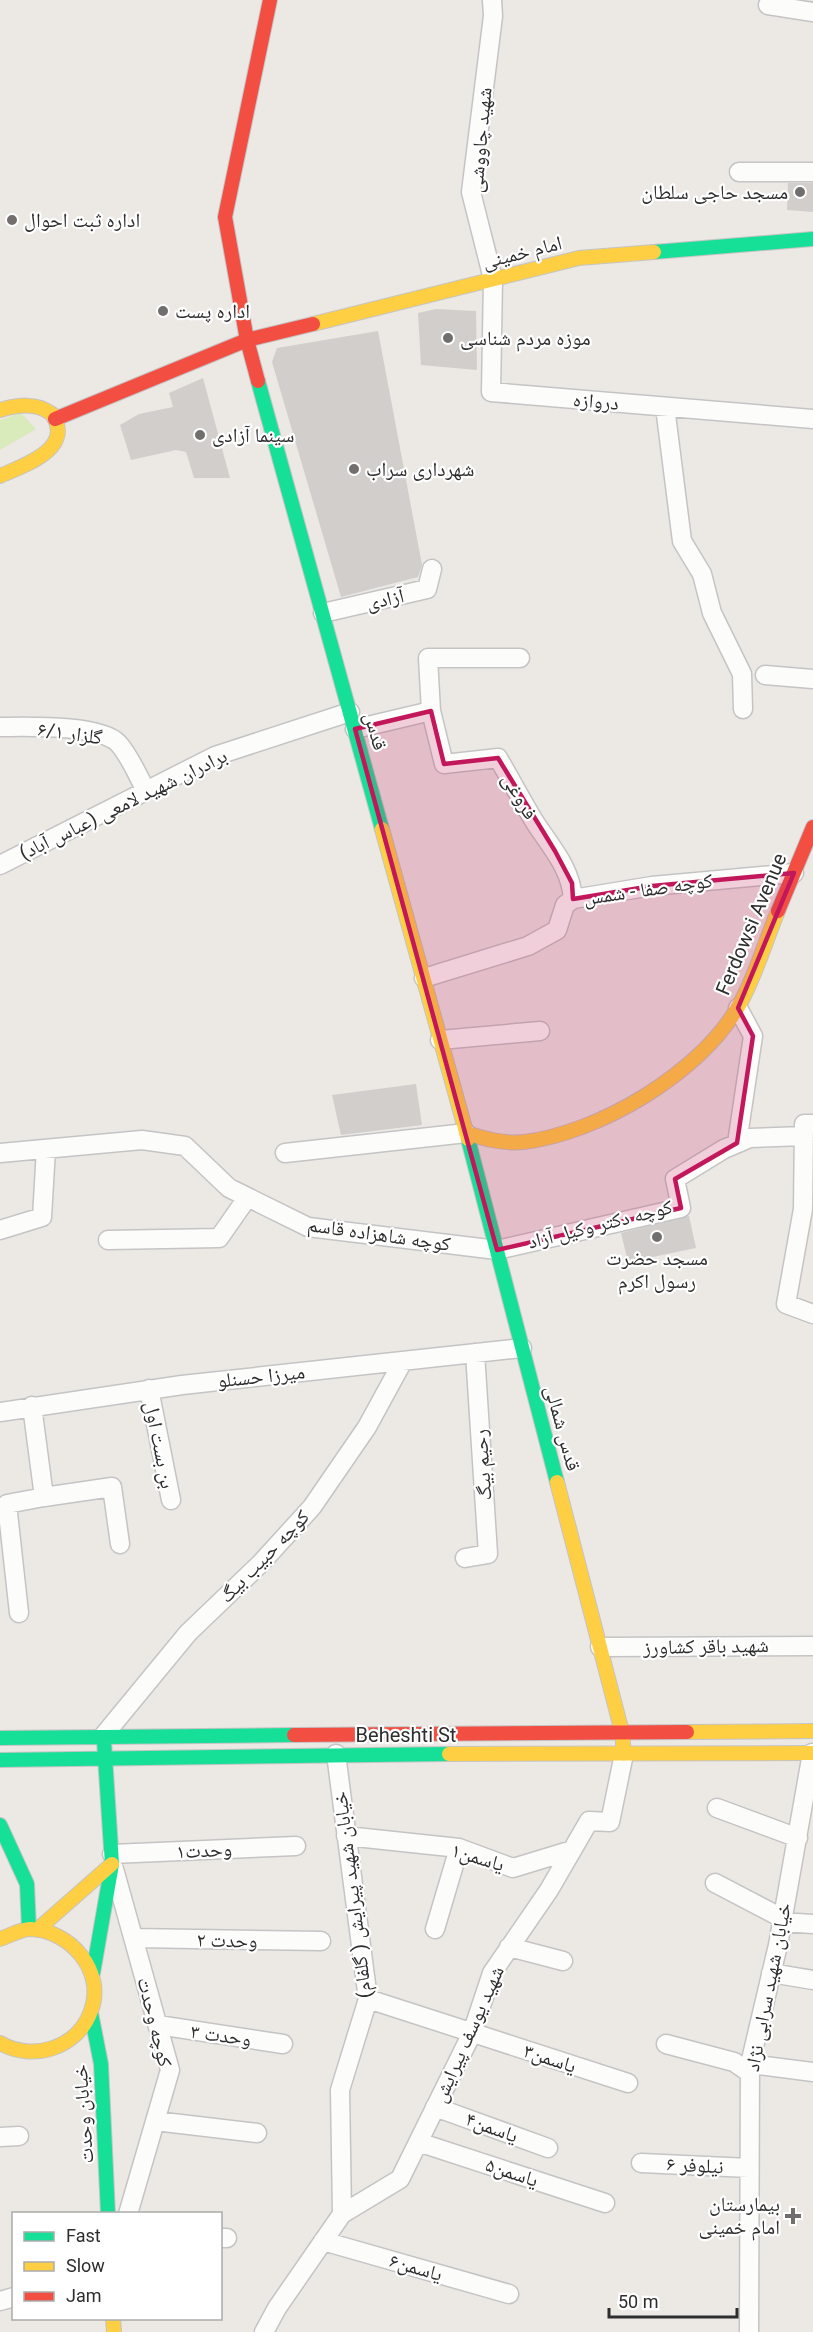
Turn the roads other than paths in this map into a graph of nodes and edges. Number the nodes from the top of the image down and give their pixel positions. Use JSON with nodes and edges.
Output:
{"nodes":[{"id":1,"x":270,"y":0,"type":"edge"},
{"id":2,"x":492,"y":0,"type":"edge"},
{"id":3,"x":768,"y":5,"type":"dead end"},
{"id":4,"x":813,"y":12,"type":"edge"},
{"id":5,"x":739,"y":172,"type":"dead end"},
{"id":6,"x":813,"y":172,"type":"edge"},
{"id":7,"x":813,"y":240,"type":"edge"},
{"id":8,"x":493,"y":279,"type":"junction"},
{"id":9,"x":248,"y":340,"type":"junction"},
{"id":10,"x":0,"y":399,"type":"edge"},
{"id":11,"x":15,"y":406,"type":"junction"},
{"id":12,"x":665,"y":407,"type":"junction"},
{"id":13,"x":0,"y":410,"type":"edge"},
{"id":14,"x":56,"y":419,"type":"junction"},
{"id":15,"x":813,"y":419,"type":"edge"},
{"id":16,"x":0,"y":476,"type":"edge"},
{"id":17,"x":432,"y":569,"type":"dead end"},
{"id":18,"x":323,"y":613,"type":"junction"},
{"id":19,"x":520,"y":658,"type":"dead end"},
{"id":20,"x":765,"y":675,"type":"dead end"},
{"id":21,"x":813,"y":679,"type":"edge"},
{"id":22,"x":743,"y":709,"type":"dead end"},
{"id":23,"x":431,"y":711,"type":"junction"},
{"id":24,"x":353,"y":721,"type":"junction"},
{"id":25,"x":0,"y":727,"type":"edge"},
{"id":26,"x":146,"y":791,"type":"junction"},
{"id":27,"x":813,"y":827,"type":"edge"},
{"id":28,"x":0,"y":865,"type":"edge"},
{"id":29,"x":797,"y":865,"type":"junction"},
{"id":30,"x":813,"y":874,"type":"edge"},
{"id":31,"x":573,"y":899,"type":"junction"},
{"id":32,"x":424,"y":978,"type":"junction"},
{"id":33,"x":738,"y":1008,"type":"junction"},
{"id":34,"x":540,"y":1031,"type":"dead end"},
{"id":35,"x":440,"y":1040,"type":"junction"},
{"id":36,"x":808,"y":1130,"type":"edge"},
{"id":37,"x":466,"y":1133,"type":"junction"},
{"id":38,"x":737,"y":1143,"type":"junction"},
{"id":39,"x":46,"y":1149,"type":"junction"},
{"id":40,"x":0,"y":1153,"type":"edge"},
{"id":41,"x":285,"y":1153,"type":"dead end"},
{"id":42,"x":247,"y":1198,"type":"junction"},
{"id":43,"x":0,"y":1230,"type":"edge"},
{"id":44,"x":108,"y":1240,"type":"dead end"},
{"id":45,"x":497,"y":1250,"type":"junction"},
{"id":46,"x":813,"y":1314,"type":"edge"},
{"id":47,"x":522,"y":1348,"type":"junction"},
{"id":48,"x":475,"y":1353,"type":"junction"},
{"id":49,"x":403,"y":1361,"type":"junction"},
{"id":50,"x":149,"y":1389,"type":"junction"},
{"id":51,"x":32,"y":1406,"type":"junction"},
{"id":52,"x":0,"y":1412,"type":"edge"},
{"id":53,"x":44,"y":1497,"type":"junction"},
{"id":54,"x":171,"y":1500,"type":"dead end"},
{"id":55,"x":120,"y":1544,"type":"dead end"},
{"id":56,"x":465,"y":1558,"type":"dead end"},
{"id":57,"x":19,"y":1613,"type":"dead end"},
{"id":58,"x":813,"y":1646,"type":"edge"},
{"id":59,"x":600,"y":1647,"type":"junction"},
{"id":60,"x":813,"y":1731,"type":"edge"},
{"id":61,"x":622,"y":1732,"type":"junction"},
{"id":62,"x":104,"y":1735,"type":"junction"},
{"id":63,"x":0,"y":1737,"type":"edge"},
{"id":64,"x":812,"y":1753,"type":"edge"},
{"id":65,"x":624,"y":1754,"type":"junction"},
{"id":66,"x":336,"y":1755,"type":"junction"},
{"id":67,"x":105,"y":1757,"type":"junction"},
{"id":68,"x":0,"y":1760,"type":"edge"},
{"id":69,"x":717,"y":1808,"type":"dead end"},
{"id":70,"x":0,"y":1825,"type":"edge"},
{"id":71,"x":346,"y":1836,"type":"junction"},
{"id":72,"x":798,"y":1838,"type":"junction"},
{"id":73,"x":296,"y":1846,"type":"dead end"},
{"id":74,"x":459,"y":1848,"type":"junction"},
{"id":75,"x":572,"y":1850,"type":"junction"},
{"id":76,"x":112,"y":1859,"type":"junction"},
{"id":77,"x":715,"y":1883,"type":"dead end"},
{"id":78,"x":782,"y":1920,"type":"junction"},
{"id":79,"x":813,"y":1924,"type":"edge"},
{"id":80,"x":33,"y":1929,"type":"junction"},
{"id":81,"x":435,"y":1929,"type":"dead end"},
{"id":82,"x":134,"y":1938,"type":"junction"},
{"id":83,"x":0,"y":1939,"type":"edge"},
{"id":84,"x":321,"y":1941,"type":"dead end"},
{"id":85,"x":509,"y":1947,"type":"junction"},
{"id":86,"x":563,"y":1961,"type":"dead end"},
{"id":87,"x":93,"y":1973,"type":"junction"},
{"id":88,"x":771,"y":1973,"type":"junction"},
{"id":89,"x":813,"y":1980,"type":"edge"},
{"id":90,"x":368,"y":1999,"type":"junction"},
{"id":91,"x":91,"y":2013,"type":"junction"},
{"id":92,"x":158,"y":2025,"type":"junction"},
{"id":93,"x":472,"y":2034,"type":"junction"},
{"id":94,"x":0,"y":2043,"type":"edge"},
{"id":95,"x":283,"y":2044,"type":"dead end"},
{"id":96,"x":666,"y":2044,"type":"dead end"},
{"id":97,"x":26,"y":2053,"type":"junction"},
{"id":98,"x":0,"y":2054,"type":"edge"},
{"id":99,"x":750,"y":2068,"type":"junction"},
{"id":100,"x":813,"y":2072,"type":"edge"},
{"id":101,"x":628,"y":2083,"type":"dead end"},
{"id":102,"x":435,"y":2107,"type":"junction"},
{"id":103,"x":155,"y":2121,"type":"junction"},
{"id":104,"x":257,"y":2133,"type":"dead end"},
{"id":105,"x":19,"y":2136,"type":"dead end"},
{"id":106,"x":0,"y":2137,"type":"edge"},
{"id":107,"x":418,"y":2142,"type":"junction"},
{"id":108,"x":548,"y":2148,"type":"dead end"},
{"id":109,"x":641,"y":2163,"type":"dead end"},
{"id":110,"x":749,"y":2168,"type":"junction"},
{"id":111,"x":605,"y":2203,"type":"dead end"},
{"id":112,"x":108,"y":2212,"type":"edge"},
{"id":113,"x":129,"y":2212,"type":"edge"},
{"id":114,"x":342,"y":2214,"type":"junction"},
{"id":115,"x":323,"y":2241,"type":"junction"},
{"id":116,"x":509,"y":2294,"type":"dead end"},
{"id":117,"x":270,"y":2331,"type":"edge"},
{"id":118,"x":749,"y":2332,"type":"edge"}],
"edges":[{"from":1,"to":9,"type":"main road","name":"قدس"},
{"from":2,"to":8,"type":"street","name":"شهید چاووشی"},
{"from":3,"to":4,"type":"street"},
{"from":5,"to":6,"type":"street"},
{"from":7,"to":8,"type":"main road","name":"امام خمینی"},
{"from":8,"to":9,"type":"main road","name":"امام خمینی"},
{"from":8,"to":12,"type":"street","name":"دروازه"},
{"from":9,"to":14,"type":"main road","name":"امام خمینی"},
{"from":9,"to":18,"type":"main road","name":"قدس"},
{"from":10,"to":11,"type":"main road"},
{"from":11,"to":13,"type":"main road"},
{"from":11,"to":14,"type":"main road"},
{"from":12,"to":15,"type":"street","name":"دروازه"},
{"from":12,"to":22,"type":"street"},
{"from":14,"to":16,"type":"main road"},
{"from":17,"to":18,"type":"street","name":"آزادی"},
{"from":18,"to":24,"type":"main road","name":"قدس"},
{"from":19,"to":23,"type":"street","name":"فروغی"},
{"from":20,"to":21,"type":"street"},
{"from":23,"to":24,"type":"street"},
{"from":23,"to":31,"type":"street","name":"فروغی"},
{"from":24,"to":26,"type":"street","name":"برادران شهید لامعی (عباس آباد)"},
{"from":24,"to":32,"type":"main road","name":"قدس"},
{"from":25,"to":26,"type":"street","name":"گلزار ۶/۱"},
{"from":26,"to":28,"type":"street","name":"برادران شهید لامعی (عباس آباد)"},
{"from":27,"to":29,"type":"main road","name":"Ferdowsi Avenue"},
{"from":29,"to":30,"type":"main road"},
{"from":29,"to":31,"type":"street","name":"کوچه صفا - شمس"},
{"from":29,"to":33,"type":"main road","name":"Ferdowsi Avenue"},
{"from":31,"to":32,"type":"street","name":"کوچه صفا - شمس"},
{"from":32,"to":35,"type":"main road","name":"قدس"},
{"from":33,"to":37,"type":"main road","name":"Ferdowsi Avenue"},
{"from":33,"to":38,"type":"street"},
{"from":34,"to":35,"type":"street"},
{"from":35,"to":37,"type":"main road","name":"قدس"},
{"from":36,"to":38,"type":"street","name":"کوچه دکتر وکیل آزاد"},
{"from":36,"to":46,"type":"street"},
{"from":37,"to":41,"type":"street"},
{"from":37,"to":45,"type":"main road","name":"قدس شمالی"},
{"from":38,"to":45,"type":"street","name":"کوچه دکتر وکیل آزاد"},
{"from":39,"to":40,"type":"street","name":"کوچه شاهزاده قاسم"},
{"from":39,"to":42,"type":"street","name":"کوچه شاهزاده قاسم"},
{"from":39,"to":43,"type":"street"},
{"from":42,"to":44,"type":"street"},
{"from":42,"to":45,"type":"street","name":"کوچه شاهزاده قاسم"},
{"from":45,"to":47,"type":"main road","name":"قدس شمالی"},
{"from":47,"to":48,"type":"street","name":"میرزا حسنلو"},
{"from":47,"to":59,"type":"main road","name":"قدس شمالی"},
{"from":48,"to":49,"type":"street","name":"میرزا حسنلو"},
{"from":48,"to":56,"type":"street","name":"رحیم بیگ"},
{"from":49,"to":50,"type":"street","name":"میرزا حسنلو"},
{"from":49,"to":62,"type":"street","name":"کوچه حبیب بیگ"},
{"from":50,"to":51,"type":"street","name":"میرزا حسنلو"},
{"from":50,"to":54,"type":"street","name":"بن بست اول"},
{"from":51,"to":52,"type":"street","name":"میرزا حسنلو"},
{"from":51,"to":53,"type":"street"},
{"from":53,"to":55,"type":"street"},
{"from":53,"to":57,"type":"street"},
{"from":58,"to":59,"type":"street","name":"شهید باقر کشاورز"},
{"from":59,"to":61,"type":"main road","name":"قدس شمالی"},
{"from":60,"to":61,"type":"main road","name":"Beheshti St"},
{"from":61,"to":62,"type":"main road","name":"Beheshti St"},
{"from":61,"to":65,"type":"main road","name":"قدس شمالی"},
{"from":62,"to":63,"type":"main road","name":"Beheshti St"},
{"from":62,"to":67,"type":"main road"},
{"from":64,"to":65,"type":"main road","name":"Beheshti St"},
{"from":64,"to":72,"type":"street","name":"خیابان شهید سرابی نژاد"},
{"from":65,"to":66,"type":"main road","name":"Beheshti St"},
{"from":65,"to":75,"type":"street","name":"شهید یوسف پیرایش"},
{"from":66,"to":67,"type":"main road","name":"Beheshti St"},
{"from":66,"to":71,"type":"street","name":"خیابان شهید پیرایش ( گلفام)"},
{"from":67,"to":68,"type":"main road","name":"Beheshti St"},
{"from":67,"to":76,"type":"main road"},
{"from":69,"to":72,"type":"street"},
{"from":70,"to":80,"type":"main road"},
{"from":71,"to":74,"type":"street","name":"یاسمن۱"},
{"from":71,"to":90,"type":"street","name":"خیابان شهید پیرایش ( گلفام)"},
{"from":72,"to":78,"type":"street","name":"خیابان شهید سرابی نژاد"},
{"from":73,"to":76,"type":"street","name":"وحدت۱"},
{"from":74,"to":75,"type":"street","name":"یاسمن۱"},
{"from":74,"to":81,"type":"street"},
{"from":75,"to":85,"type":"street","name":"شهید یوسف پیرایش"},
{"from":76,"to":80,"type":"main road"},
{"from":76,"to":82,"type":"street","name":"کوچه وحدت"},
{"from":76,"to":87,"type":"main road"},
{"from":77,"to":78,"type":"street"},
{"from":78,"to":79,"type":"street"},
{"from":78,"to":88,"type":"street","name":"خیابان شهید سرابی نژاد"},
{"from":80,"to":83,"type":"main road"},
{"from":80,"to":87,"type":"main road"},
{"from":82,"to":84,"type":"street","name":"وحدت ۲"},
{"from":82,"to":92,"type":"street","name":"کوچه وحدت"},
{"from":85,"to":86,"type":"street"},
{"from":85,"to":93,"type":"street","name":"شهید یوسف پیرایش"},
{"from":87,"to":91,"type":"main road"},
{"from":88,"to":89,"type":"street"},
{"from":88,"to":99,"type":"street","name":"خیابان شهید سرابی نژاد"},
{"from":90,"to":93,"type":"street","name":"یاسمن۳"},
{"from":90,"to":114,"type":"street","name":"خیابان شهید پیرایش ( گلفام)"},
{"from":91,"to":97,"type":"main road"},
{"from":91,"to":112,"type":"main road","name":"خیابان وحدت"},
{"from":92,"to":95,"type":"street","name":"وحدت ۳"},
{"from":92,"to":103,"type":"street","name":"کوچه وحدت"},
{"from":93,"to":101,"type":"street","name":"یاسمن۳"},
{"from":93,"to":102,"type":"street","name":"شهید یوسف پیرایش"},
{"from":94,"to":97,"type":"main road"},
{"from":96,"to":99,"type":"street"},
{"from":97,"to":98,"type":"main road"},
{"from":99,"to":100,"type":"street"},
{"from":99,"to":110,"type":"street","name":"خیابان شهید سرابی نژاد"},
{"from":102,"to":107,"type":"street","name":"شهید یوسف پیرایش"},
{"from":102,"to":108,"type":"street","name":"یاسمن۴"},
{"from":103,"to":104,"type":"street"},
{"from":103,"to":113,"type":"street","name":"کوچه وحدت"},
{"from":105,"to":106,"type":"street"},
{"from":107,"to":111,"type":"street","name":"یاسمن۵"},
{"from":107,"to":114,"type":"street","name":"شهید یوسف پیرایش"},
{"from":109,"to":110,"type":"street","name":"نیلوفر ۶"},
{"from":110,"to":118,"type":"street","name":"خیابان شهید سرابی نژاد"},
{"from":114,"to":115,"type":"street"},
{"from":115,"to":116,"type":"street","name":"یاسمن۶"},
{"from":115,"to":117,"type":"street"}]}
